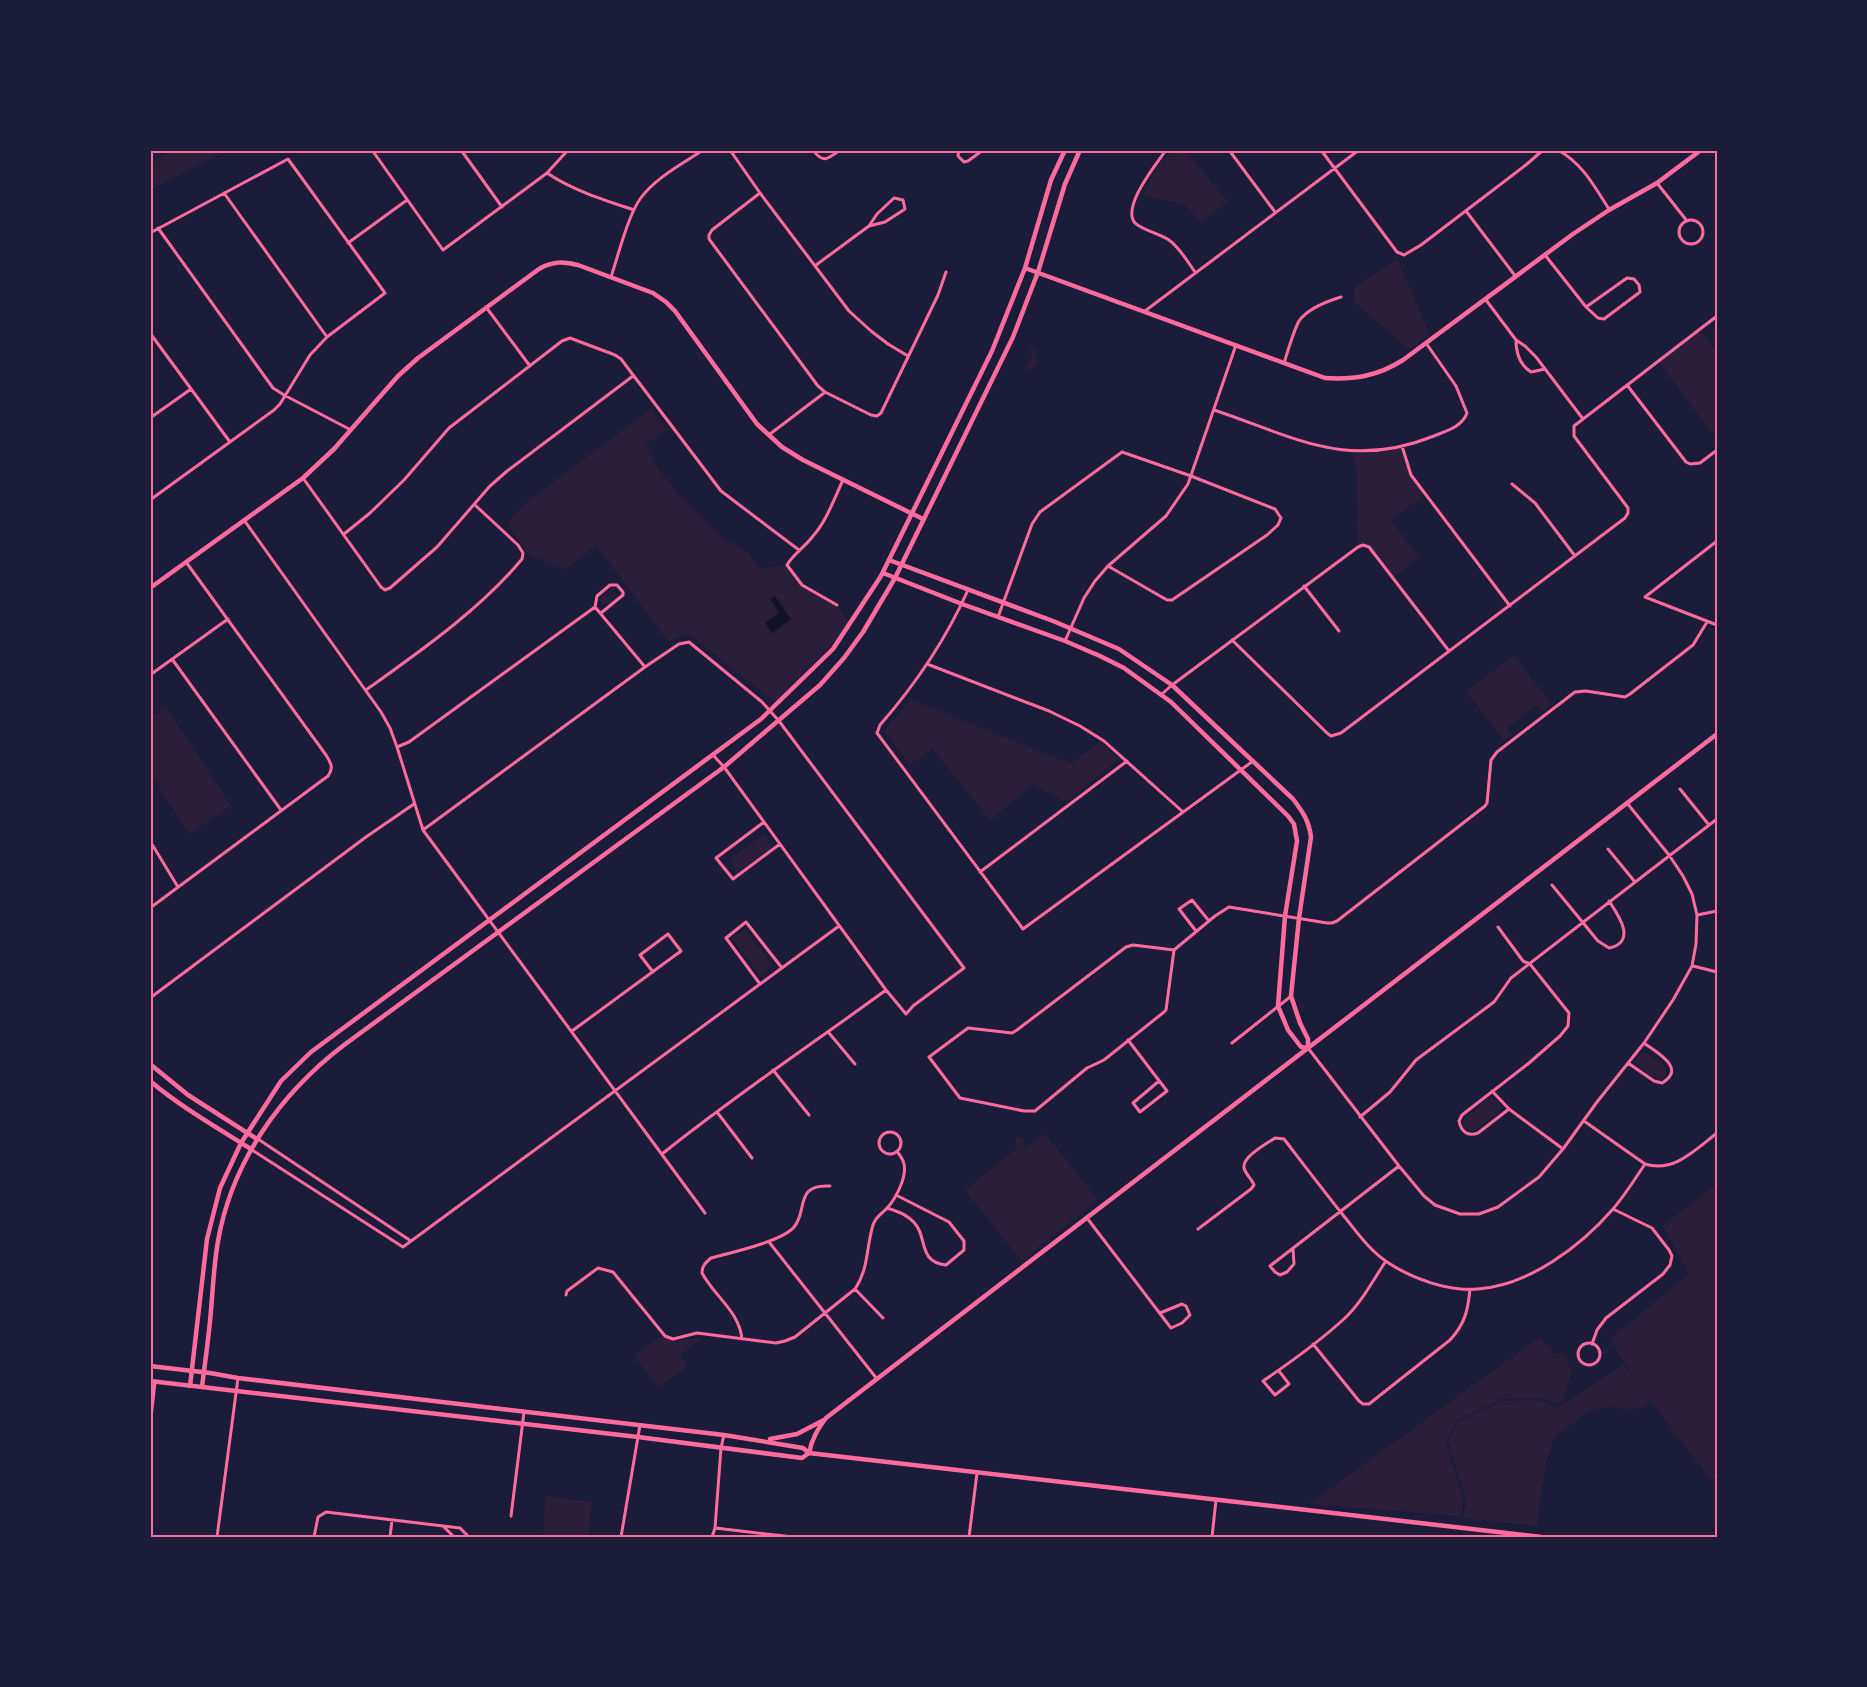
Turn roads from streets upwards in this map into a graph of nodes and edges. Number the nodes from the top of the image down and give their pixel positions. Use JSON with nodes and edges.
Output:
{"nodes":[{"id":1,"x":372,"y":150,"type":"edge"},
{"id":2,"x":461,"y":150,"type":"edge"},
{"id":3,"x":568,"y":150,"type":"edge"},
{"id":4,"x":702,"y":150,"type":"edge"},
{"id":5,"x":730,"y":150,"type":"edge"},
{"id":6,"x":813,"y":150,"type":"edge"},
{"id":7,"x":840,"y":150,"type":"edge"},
{"id":8,"x":959,"y":150,"type":"edge"},
{"id":9,"x":983,"y":150,"type":"edge"},
{"id":10,"x":1065,"y":150,"type":"edge"},
{"id":11,"x":1080,"y":150,"type":"edge"},
{"id":12,"x":1166,"y":150,"type":"edge"},
{"id":13,"x":1229,"y":150,"type":"edge"},
{"id":14,"x":1321,"y":150,"type":"edge"},
{"id":15,"x":1359,"y":150,"type":"edge"},
{"id":16,"x":1543,"y":150,"type":"edge"},
{"id":17,"x":1558,"y":150,"type":"edge"},
{"id":18,"x":1701,"y":150,"type":"edge"},
{"id":19,"x":1335,"y":168,"type":"junction"},
{"id":20,"x":547,"y":173,"type":"junction"},
{"id":21,"x":1657,"y":183,"type":"junction"},
{"id":22,"x":760,"y":193,"type":"junction"},
{"id":23,"x":224,"y":194,"type":"junction"},
{"id":24,"x":407,"y":200,"type":"junction"},
{"id":25,"x":502,"y":207,"type":"junction"},
{"id":26,"x":634,"y":210,"type":"junction"},
{"id":27,"x":1610,"y":210,"type":"junction"},
{"id":28,"x":1466,"y":211,"type":"junction"},
{"id":29,"x":1275,"y":212,"type":"junction"},
{"id":30,"x":1687,"y":221,"type":"junction"},
{"id":31,"x":869,"y":226,"type":"junction"},
{"id":32,"x":158,"y":228,"type":"junction"},
{"id":33,"x":150,"y":233,"type":"edge"},
{"id":34,"x":348,"y":243,"type":"junction"},
{"id":35,"x":1545,"y":255,"type":"junction"},
{"id":36,"x":816,"y":265,"type":"junction"},
{"id":37,"x":1025,"y":268,"type":"junction"},
{"id":38,"x":946,"y":272,"type":"dead end"},
{"id":39,"x":1038,"y":272,"type":"junction"},
{"id":40,"x":1195,"y":272,"type":"junction"},
{"id":41,"x":611,"y":277,"type":"junction"},
{"id":42,"x":1516,"y":277,"type":"junction"},
{"id":43,"x":1341,"y":297,"type":"dead end"},
{"id":44,"x":1486,"y":300,"type":"junction"},
{"id":45,"x":486,"y":307,"type":"junction"},
{"id":46,"x":1586,"y":307,"type":"junction"},
{"id":47,"x":1144,"y":311,"type":"junction"},
{"id":48,"x":1717,"y":316,"type":"edge"},
{"id":49,"x":150,"y":333,"type":"edge"},
{"id":50,"x":327,"y":338,"type":"junction"},
{"id":51,"x":1516,"y":340,"type":"junction"},
{"id":52,"x":1426,"y":343,"type":"junction"},
{"id":53,"x":1236,"y":345,"type":"junction"},
{"id":54,"x":993,"y":350,"type":"junction"},
{"id":55,"x":909,"y":356,"type":"junction"},
{"id":56,"x":1004,"y":356,"type":"junction"},
{"id":57,"x":1284,"y":363,"type":"junction"},
{"id":58,"x":530,"y":366,"type":"junction"},
{"id":59,"x":1545,"y":369,"type":"junction"},
{"id":60,"x":633,"y":376,"type":"junction"},
{"id":61,"x":1626,"y":386,"type":"junction"},
{"id":62,"x":191,"y":389,"type":"junction"},
{"id":63,"x":825,"y":392,"type":"junction"},
{"id":64,"x":284,"y":396,"type":"junction"},
{"id":65,"x":1214,"y":410,"type":"junction"},
{"id":66,"x":150,"y":418,"type":"edge"},
{"id":67,"x":1583,"y":419,"type":"junction"},
{"id":68,"x":351,"y":430,"type":"junction"},
{"id":69,"x":768,"y":436,"type":"junction"},
{"id":70,"x":230,"y":442,"type":"junction"},
{"id":71,"x":1402,"y":446,"type":"junction"},
{"id":72,"x":1717,"y":450,"type":"edge"},
{"id":73,"x":1191,"y":476,"type":"junction"},
{"id":74,"x":303,"y":478,"type":"junction"},
{"id":75,"x":843,"y":480,"type":"junction"},
{"id":76,"x":1512,"y":484,"type":"dead end"},
{"id":77,"x":150,"y":500,"type":"edge"},
{"id":78,"x":475,"y":505,"type":"junction"},
{"id":79,"x":912,"y":513,"type":"junction"},
{"id":80,"x":923,"y":519,"type":"junction"},
{"id":81,"x":243,"y":520,"type":"junction"},
{"id":82,"x":344,"y":534,"type":"junction"},
{"id":83,"x":1717,"y":541,"type":"edge"},
{"id":84,"x":800,"y":550,"type":"junction"},
{"id":85,"x":1575,"y":556,"type":"junction"},
{"id":86,"x":889,"y":560,"type":"junction"},
{"id":87,"x":186,"y":562,"type":"junction"},
{"id":88,"x":900,"y":566,"type":"junction"},
{"id":89,"x":1108,"y":566,"type":"junction"},
{"id":90,"x":883,"y":573,"type":"junction"},
{"id":91,"x":895,"y":578,"type":"junction"},
{"id":92,"x":1304,"y":586,"type":"junction"},
{"id":93,"x":150,"y":588,"type":"edge"},
{"id":94,"x":968,"y":590,"type":"junction"},
{"id":95,"x":1004,"y":603,"type":"junction"},
{"id":96,"x":962,"y":604,"type":"junction"},
{"id":97,"x":837,"y":605,"type":"dead end"},
{"id":98,"x":1510,"y":606,"type":"junction"},
{"id":99,"x":595,"y":607,"type":"junction"},
{"id":100,"x":601,"y":614,"type":"junction"},
{"id":101,"x":998,"y":617,"type":"junction"},
{"id":102,"x":228,"y":619,"type":"junction"},
{"id":103,"x":1707,"y":622,"type":"junction"},
{"id":104,"x":1717,"y":626,"type":"edge"},
{"id":105,"x":1070,"y":627,"type":"junction"},
{"id":106,"x":1340,"y":631,"type":"dead end"},
{"id":107,"x":1232,"y":640,"type":"junction"},
{"id":108,"x":1065,"y":641,"type":"junction"},
{"id":109,"x":1449,"y":651,"type":"junction"},
{"id":110,"x":172,"y":659,"type":"junction"},
{"id":111,"x":927,"y":664,"type":"junction"},
{"id":112,"x":645,"y":667,"type":"junction"},
{"id":113,"x":150,"y":675,"type":"edge"},
{"id":114,"x":1172,"y":685,"type":"junction"},
{"id":115,"x":366,"y":690,"type":"junction"},
{"id":116,"x":1162,"y":694,"type":"junction"},
{"id":117,"x":770,"y":711,"type":"junction"},
{"id":118,"x":779,"y":721,"type":"junction"},
{"id":119,"x":1717,"y":734,"type":"edge"},
{"id":120,"x":397,"y":747,"type":"junction"},
{"id":121,"x":713,"y":755,"type":"junction"},
{"id":122,"x":1127,"y":761,"type":"junction"},
{"id":123,"x":1253,"y":761,"type":"junction"},
{"id":124,"x":724,"y":767,"type":"junction"},
{"id":125,"x":1241,"y":770,"type":"junction"},
{"id":126,"x":1680,"y":789,"type":"dead end"},
{"id":127,"x":1627,"y":803,"type":"junction"},
{"id":128,"x":414,"y":804,"type":"junction"},
{"id":129,"x":281,"y":810,"type":"junction"},
{"id":130,"x":1183,"y":812,"type":"junction"},
{"id":131,"x":1717,"y":819,"type":"edge"},
{"id":132,"x":764,"y":822,"type":"junction"},
{"id":133,"x":1709,"y":825,"type":"junction"},
{"id":134,"x":423,"y":830,"type":"junction"},
{"id":135,"x":150,"y":841,"type":"edge"},
{"id":136,"x":780,"y":844,"type":"junction"},
{"id":137,"x":1608,"y":849,"type":"dead end"},
{"id":138,"x":1669,"y":855,"type":"junction"},
{"id":139,"x":980,"y":872,"type":"junction"},
{"id":140,"x":1635,"y":882,"type":"junction"},
{"id":141,"x":1552,"y":885,"type":"dead end"},
{"id":142,"x":178,"y":887,"type":"junction"},
{"id":143,"x":1609,"y":902,"type":"junction"},
{"id":144,"x":150,"y":908,"type":"edge"},
{"id":145,"x":1717,"y":911,"type":"edge"},
{"id":146,"x":1697,"y":915,"type":"junction"},
{"id":147,"x":1286,"y":916,"type":"junction"},
{"id":148,"x":1299,"y":918,"type":"junction"},
{"id":149,"x":489,"y":920,"type":"junction"},
{"id":150,"x":1209,"y":921,"type":"junction"},
{"id":151,"x":1582,"y":922,"type":"junction"},
{"id":152,"x":839,"y":926,"type":"junction"},
{"id":153,"x":1498,"y":927,"type":"dead end"},
{"id":154,"x":498,"y":931,"type":"junction"},
{"id":155,"x":1196,"y":932,"type":"junction"},
{"id":156,"x":1174,"y":950,"type":"junction"},
{"id":157,"x":1530,"y":964,"type":"junction"},
{"id":158,"x":1692,"y":966,"type":"junction"},
{"id":159,"x":782,"y":968,"type":"junction"},
{"id":160,"x":653,"y":972,"type":"junction"},
{"id":161,"x":1717,"y":972,"type":"edge"},
{"id":162,"x":760,"y":984,"type":"junction"},
{"id":163,"x":886,"y":990,"type":"junction"},
{"id":164,"x":1292,"y":996,"type":"junction"},
{"id":165,"x":150,"y":998,"type":"edge"},
{"id":166,"x":1278,"y":1006,"type":"junction"},
{"id":167,"x":572,"y":1031,"type":"junction"},
{"id":168,"x":829,"y":1033,"type":"junction"},
{"id":169,"x":1128,"y":1040,"type":"junction"},
{"id":170,"x":1232,"y":1043,"type":"dead end"},
{"id":171,"x":1644,"y":1043,"type":"junction"},
{"id":172,"x":1308,"y":1048,"type":"junction"},
{"id":173,"x":1628,"y":1063,"type":"junction"},
{"id":174,"x":150,"y":1064,"type":"edge"},
{"id":175,"x":855,"y":1064,"type":"dead end"},
{"id":176,"x":773,"y":1070,"type":"junction"},
{"id":177,"x":150,"y":1081,"type":"edge"},
{"id":178,"x":1159,"y":1081,"type":"junction"},
{"id":179,"x":616,"y":1091,"type":"junction"},
{"id":180,"x":1492,"y":1091,"type":"junction"},
{"id":181,"x":1509,"y":1109,"type":"junction"},
{"id":182,"x":717,"y":1112,"type":"junction"},
{"id":183,"x":809,"y":1115,"type":"dead end"},
{"id":184,"x":1360,"y":1117,"type":"junction"},
{"id":185,"x":1584,"y":1120,"type":"junction"},
{"id":186,"x":247,"y":1133,"type":"junction"},
{"id":187,"x":1717,"y":1133,"type":"edge"},
{"id":188,"x":257,"y":1139,"type":"junction"},
{"id":189,"x":241,"y":1143,"type":"junction"},
{"id":190,"x":250,"y":1149,"type":"junction"},
{"id":191,"x":1563,"y":1149,"type":"junction"},
{"id":192,"x":897,"y":1152,"type":"junction"},
{"id":193,"x":662,"y":1154,"type":"junction"},
{"id":194,"x":752,"y":1158,"type":"dead end"},
{"id":195,"x":1645,"y":1164,"type":"junction"},
{"id":196,"x":1399,"y":1166,"type":"junction"},
{"id":197,"x":830,"y":1186,"type":"dead end"},
{"id":198,"x":896,"y":1195,"type":"junction"},
{"id":199,"x":887,"y":1208,"type":"junction"},
{"id":200,"x":1613,"y":1209,"type":"junction"},
{"id":201,"x":1340,"y":1212,"type":"junction"},
{"id":202,"x":705,"y":1213,"type":"dead end"},
{"id":203,"x":1087,"y":1218,"type":"junction"},
{"id":204,"x":1198,"y":1228,"type":"dead end"},
{"id":205,"x":411,"y":1241,"type":"junction"},
{"id":206,"x":768,"y":1241,"type":"junction"},
{"id":207,"x":1293,"y":1249,"type":"junction"},
{"id":208,"x":1386,"y":1261,"type":"junction"},
{"id":209,"x":855,"y":1289,"type":"junction"},
{"id":210,"x":1470,"y":1289,"type":"junction"},
{"id":211,"x":566,"y":1295,"type":"dead end"},
{"id":212,"x":1160,"y":1313,"type":"junction"},
{"id":213,"x":825,"y":1314,"type":"junction"},
{"id":214,"x":883,"y":1318,"type":"dead end"},
{"id":215,"x":742,"y":1339,"type":"junction"},
{"id":216,"x":1313,"y":1344,"type":"junction"},
{"id":217,"x":1593,"y":1344,"type":"junction"},
{"id":218,"x":150,"y":1366,"type":"edge"},
{"id":219,"x":192,"y":1371,"type":"junction"},
{"id":220,"x":1279,"y":1371,"type":"junction"},
{"id":221,"x":204,"y":1372,"type":"junction"},
{"id":222,"x":238,"y":1378,"type":"junction"},
{"id":223,"x":877,"y":1379,"type":"junction"},
{"id":224,"x":153,"y":1382,"type":"edge"},
{"id":225,"x":190,"y":1386,"type":"junction"},
{"id":226,"x":202,"y":1388,"type":"junction"},
{"id":227,"x":237,"y":1392,"type":"junction"},
{"id":228,"x":524,"y":1412,"type":"junction"},
{"id":229,"x":826,"y":1418,"type":"junction"},
{"id":230,"x":522,"y":1424,"type":"junction"},
{"id":231,"x":640,"y":1425,"type":"junction"},
{"id":232,"x":150,"y":1427,"type":"edge"},
{"id":233,"x":724,"y":1434,"type":"junction"},
{"id":234,"x":638,"y":1437,"type":"junction"},
{"id":235,"x":765,"y":1440,"type":"junction"},
{"id":236,"x":722,"y":1448,"type":"junction"},
{"id":237,"x":809,"y":1453,"type":"junction"},
{"id":238,"x":977,"y":1473,"type":"junction"},
{"id":239,"x":1216,"y":1500,"type":"junction"},
{"id":240,"x":511,"y":1516,"type":"dead end"},
{"id":241,"x":392,"y":1520,"type":"junction"},
{"id":242,"x":443,"y":1526,"type":"junction"},
{"id":243,"x":715,"y":1528,"type":"junction"},
{"id":244,"x":217,"y":1537,"type":"edge"},
{"id":245,"x":314,"y":1537,"type":"edge"},
{"id":246,"x":390,"y":1537,"type":"edge"},
{"id":247,"x":454,"y":1537,"type":"edge"},
{"id":248,"x":469,"y":1537,"type":"edge"},
{"id":249,"x":621,"y":1537,"type":"edge"},
{"id":250,"x":712,"y":1537,"type":"edge"},
{"id":251,"x":793,"y":1537,"type":"edge"},
{"id":252,"x":969,"y":1537,"type":"edge"},
{"id":253,"x":1212,"y":1537,"type":"edge"},
{"id":254,"x":1542,"y":1537,"type":"edge"}],
"edges":[{"from":1,"to":24,"type":"street"},
{"from":2,"to":25,"type":"street"},
{"from":3,"to":20,"type":"street"},
{"from":4,"to":26,"type":"street"},
{"from":5,"to":22,"type":"street"},
{"from":6,"to":7,"type":"street"},
{"from":8,"to":9,"type":"street"},
{"from":10,"to":37,"type":"street"},
{"from":11,"to":39,"type":"street"},
{"from":12,"to":40,"type":"street"},
{"from":13,"to":29,"type":"street"},
{"from":14,"to":19,"type":"street"},
{"from":15,"to":19,"type":"street"},
{"from":16,"to":28,"type":"street"},
{"from":17,"to":27,"type":"street"},
{"from":18,"to":21,"type":"street"},
{"from":19,"to":28,"type":"street"},
{"from":19,"to":29,"type":"street"},
{"from":20,"to":25,"type":"street"},
{"from":20,"to":26,"type":"street"},
{"from":21,"to":27,"type":"street"},
{"from":21,"to":30,"type":"street"},
{"from":22,"to":36,"type":"street"},
{"from":22,"to":63,"type":"street"},
{"from":23,"to":32,"type":"street"},
{"from":23,"to":34,"type":"street"},
{"from":23,"to":50,"type":"street"},
{"from":24,"to":25,"type":"street"},
{"from":24,"to":34,"type":"street"},
{"from":26,"to":41,"type":"street"},
{"from":27,"to":35,"type":"street"},
{"from":28,"to":42,"type":"street"},
{"from":29,"to":40,"type":"street"},
{"from":30,"to":30,"type":"street"},
{"from":31,"to":31,"type":"street"},
{"from":31,"to":36,"type":"street"},
{"from":32,"to":33,"type":"street"},
{"from":32,"to":64,"type":"street"},
{"from":34,"to":50,"type":"street"},
{"from":35,"to":42,"type":"street"},
{"from":35,"to":46,"type":"street"},
{"from":36,"to":55,"type":"street"},
{"from":37,"to":39,"type":"street"},
{"from":37,"to":54,"type":"street"},
{"from":38,"to":55,"type":"street"},
{"from":39,"to":47,"type":"street"},
{"from":39,"to":56,"type":"street"},
{"from":40,"to":47,"type":"street"},
{"from":41,"to":45,"type":"street"},
{"from":41,"to":69,"type":"street"},
{"from":42,"to":44,"type":"street"},
{"from":43,"to":57,"type":"street"},
{"from":44,"to":51,"type":"street"},
{"from":44,"to":52,"type":"street"},
{"from":45,"to":58,"type":"street"},
{"from":45,"to":68,"type":"street"},
{"from":46,"to":46,"type":"street"},
{"from":47,"to":53,"type":"street"},
{"from":48,"to":61,"type":"street"},
{"from":49,"to":62,"type":"street"},
{"from":50,"to":64,"type":"street"},
{"from":51,"to":59,"type":"street"},
{"from":51,"to":59,"type":"street"},
{"from":52,"to":57,"type":"street"},
{"from":52,"to":71,"type":"street"},
{"from":53,"to":57,"type":"street"},
{"from":53,"to":65,"type":"street"},
{"from":54,"to":56,"type":"street"},
{"from":54,"to":79,"type":"street"},
{"from":55,"to":63,"type":"street"},
{"from":56,"to":80,"type":"street"},
{"from":58,"to":60,"type":"street"},
{"from":58,"to":82,"type":"street"},
{"from":59,"to":67,"type":"street"},
{"from":60,"to":78,"type":"street"},
{"from":60,"to":84,"type":"street"},
{"from":61,"to":67,"type":"street"},
{"from":61,"to":72,"type":"street"},
{"from":62,"to":66,"type":"street"},
{"from":62,"to":70,"type":"street"},
{"from":63,"to":69,"type":"street"},
{"from":64,"to":68,"type":"street"},
{"from":64,"to":70,"type":"street"},
{"from":65,"to":71,"type":"street"},
{"from":65,"to":73,"type":"street"},
{"from":67,"to":85,"type":"street"},
{"from":68,"to":74,"type":"street"},
{"from":69,"to":75,"type":"street"},
{"from":70,"to":77,"type":"street"},
{"from":71,"to":98,"type":"street"},
{"from":73,"to":89,"type":"street"},
{"from":73,"to":89,"type":"street"},
{"from":73,"to":95,"type":"street"},
{"from":74,"to":81,"type":"street"},
{"from":74,"to":82,"type":"street"},
{"from":75,"to":79,"type":"street"},
{"from":75,"to":84,"type":"street"},
{"from":76,"to":85,"type":"street"},
{"from":78,"to":82,"type":"street"},
{"from":78,"to":115,"type":"street"},
{"from":79,"to":80,"type":"street"},
{"from":79,"to":86,"type":"street"},
{"from":80,"to":88,"type":"street"},
{"from":81,"to":87,"type":"street"},
{"from":81,"to":115,"type":"street"},
{"from":83,"to":103,"type":"street"},
{"from":84,"to":97,"type":"street"},
{"from":85,"to":98,"type":"street"},
{"from":86,"to":88,"type":"street"},
{"from":86,"to":90,"type":"street"},
{"from":87,"to":93,"type":"street"},
{"from":87,"to":102,"type":"street"},
{"from":88,"to":91,"type":"street"},
{"from":88,"to":94,"type":"street"},
{"from":89,"to":105,"type":"street"},
{"from":90,"to":91,"type":"street"},
{"from":90,"to":117,"type":"street"},
{"from":91,"to":96,"type":"street"},
{"from":91,"to":118,"type":"street"},
{"from":92,"to":106,"type":"street"},
{"from":92,"to":107,"type":"street"},
{"from":92,"to":109,"type":"street"},
{"from":94,"to":95,"type":"street"},
{"from":94,"to":96,"type":"street"},
{"from":95,"to":101,"type":"street"},
{"from":95,"to":105,"type":"street"},
{"from":96,"to":101,"type":"street"},
{"from":96,"to":111,"type":"street"},
{"from":98,"to":109,"type":"street"},
{"from":99,"to":100,"type":"street"},
{"from":99,"to":100,"type":"street"},
{"from":99,"to":120,"type":"street"},
{"from":100,"to":112,"type":"street"},
{"from":101,"to":108,"type":"street"},
{"from":102,"to":110,"type":"street"},
{"from":102,"to":129,"type":"street"},
{"from":103,"to":104,"type":"street"},
{"from":103,"to":148,"type":"street"},
{"from":105,"to":108,"type":"street"},
{"from":105,"to":114,"type":"street"},
{"from":107,"to":109,"type":"street"},
{"from":107,"to":114,"type":"street"},
{"from":108,"to":116,"type":"street"},
{"from":110,"to":113,"type":"street"},
{"from":110,"to":129,"type":"street"},
{"from":111,"to":122,"type":"street"},
{"from":111,"to":139,"type":"street"},
{"from":112,"to":117,"type":"street"},
{"from":112,"to":134,"type":"street"},
{"from":114,"to":116,"type":"street"},
{"from":114,"to":123,"type":"street"},
{"from":115,"to":120,"type":"street"},
{"from":116,"to":125,"type":"street"},
{"from":117,"to":118,"type":"street"},
{"from":117,"to":121,"type":"street"},
{"from":118,"to":124,"type":"street"},
{"from":118,"to":163,"type":"street"},
{"from":119,"to":127,"type":"street"},
{"from":120,"to":128,"type":"street"},
{"from":121,"to":124,"type":"street"},
{"from":121,"to":149,"type":"street"},
{"from":122,"to":130,"type":"street"},
{"from":122,"to":139,"type":"street"},
{"from":123,"to":125,"type":"street"},
{"from":123,"to":148,"type":"street"},
{"from":124,"to":132,"type":"street"},
{"from":124,"to":154,"type":"street"},
{"from":125,"to":130,"type":"street"},
{"from":125,"to":147,"type":"street"},
{"from":126,"to":133,"type":"street"},
{"from":127,"to":138,"type":"street"},
{"from":127,"to":172,"type":"street"},
{"from":128,"to":134,"type":"street"},
{"from":128,"to":165,"type":"street"},
{"from":129,"to":142,"type":"street"},
{"from":130,"to":139,"type":"street"},
{"from":131,"to":133,"type":"street"},
{"from":132,"to":136,"type":"street"},
{"from":132,"to":136,"type":"street"},
{"from":133,"to":138,"type":"street"},
{"from":134,"to":149,"type":"street"},
{"from":135,"to":142,"type":"street"},
{"from":136,"to":152,"type":"street"},
{"from":137,"to":140,"type":"street"},
{"from":138,"to":140,"type":"street"},
{"from":138,"to":146,"type":"street"},
{"from":140,"to":143,"type":"street"},
{"from":141,"to":151,"type":"street"},
{"from":142,"to":144,"type":"street"},
{"from":143,"to":151,"type":"street"},
{"from":143,"to":151,"type":"street"},
{"from":145,"to":146,"type":"street"},
{"from":146,"to":158,"type":"street"},
{"from":147,"to":148,"type":"street"},
{"from":147,"to":150,"type":"street"},
{"from":147,"to":166,"type":"street"},
{"from":148,"to":164,"type":"street"},
{"from":149,"to":154,"type":"street"},
{"from":149,"to":186,"type":"street"},
{"from":150,"to":155,"type":"street"},
{"from":150,"to":155,"type":"street"},
{"from":151,"to":157,"type":"street"},
{"from":152,"to":159,"type":"street"},
{"from":152,"to":163,"type":"street"},
{"from":153,"to":157,"type":"street"},
{"from":154,"to":167,"type":"street"},
{"from":154,"to":188,"type":"street"},
{"from":155,"to":156,"type":"street"},
{"from":156,"to":169,"type":"street"},
{"from":156,"to":169,"type":"street"},
{"from":157,"to":180,"type":"street"},
{"from":157,"to":184,"type":"street"},
{"from":158,"to":161,"type":"street"},
{"from":158,"to":171,"type":"street"},
{"from":159,"to":162,"type":"street"},
{"from":159,"to":162,"type":"street"},
{"from":160,"to":160,"type":"street"},
{"from":160,"to":167,"type":"street"},
{"from":162,"to":179,"type":"street"},
{"from":163,"to":168,"type":"street"},
{"from":164,"to":166,"type":"street"},
{"from":164,"to":172,"type":"street"},
{"from":166,"to":170,"type":"street"},
{"from":166,"to":172,"type":"street"},
{"from":167,"to":179,"type":"street"},
{"from":168,"to":175,"type":"street"},
{"from":168,"to":176,"type":"street"},
{"from":169,"to":178,"type":"street"},
{"from":171,"to":173,"type":"street"},
{"from":171,"to":173,"type":"street"},
{"from":172,"to":184,"type":"street"},
{"from":172,"to":203,"type":"street"},
{"from":173,"to":185,"type":"street"},
{"from":174,"to":186,"type":"street"},
{"from":176,"to":182,"type":"street"},
{"from":176,"to":183,"type":"street"},
{"from":177,"to":189,"type":"street"},
{"from":178,"to":178,"type":"street"},
{"from":179,"to":193,"type":"street"},
{"from":179,"to":205,"type":"street"},
{"from":180,"to":181,"type":"street"},
{"from":180,"to":181,"type":"street"},
{"from":181,"to":191,"type":"street"},
{"from":182,"to":193,"type":"street"},
{"from":182,"to":194,"type":"street"},
{"from":184,"to":196,"type":"street"},
{"from":185,"to":191,"type":"street"},
{"from":185,"to":195,"type":"street"},
{"from":186,"to":188,"type":"street"},
{"from":186,"to":189,"type":"street"},
{"from":187,"to":195,"type":"street"},
{"from":188,"to":190,"type":"street"},
{"from":188,"to":205,"type":"street"},
{"from":189,"to":190,"type":"street"},
{"from":189,"to":219,"type":"street"},
{"from":190,"to":205,"type":"street"},
{"from":190,"to":221,"type":"street"},
{"from":191,"to":196,"type":"street"},
{"from":192,"to":192,"type":"street"},
{"from":192,"to":198,"type":"street"},
{"from":193,"to":202,"type":"street"},
{"from":195,"to":200,"type":"street"},
{"from":196,"to":201,"type":"street"},
{"from":197,"to":206,"type":"street"},
{"from":198,"to":199,"type":"street"},
{"from":198,"to":199,"type":"street"},
{"from":199,"to":209,"type":"street"},
{"from":200,"to":210,"type":"street"},
{"from":200,"to":217,"type":"street"},
{"from":201,"to":204,"type":"street"},
{"from":201,"to":207,"type":"street"},
{"from":201,"to":208,"type":"street"},
{"from":203,"to":212,"type":"street"},
{"from":203,"to":223,"type":"street"},
{"from":206,"to":213,"type":"street"},
{"from":206,"to":215,"type":"street"},
{"from":207,"to":207,"type":"street"},
{"from":208,"to":210,"type":"street"},
{"from":208,"to":216,"type":"street"},
{"from":209,"to":213,"type":"street"},
{"from":209,"to":214,"type":"street"},
{"from":210,"to":216,"type":"street"},
{"from":211,"to":215,"type":"street"},
{"from":212,"to":212,"type":"street"},
{"from":213,"to":215,"type":"street"},
{"from":213,"to":223,"type":"street"},
{"from":216,"to":220,"type":"street"},
{"from":217,"to":217,"type":"street"},
{"from":218,"to":219,"type":"street"},
{"from":219,"to":221,"type":"street"},
{"from":219,"to":225,"type":"street"},
{"from":220,"to":220,"type":"street"},
{"from":221,"to":222,"type":"street"},
{"from":221,"to":226,"type":"street"},
{"from":222,"to":227,"type":"street"},
{"from":222,"to":228,"type":"street"},
{"from":223,"to":229,"type":"street"},
{"from":224,"to":225,"type":"street"},
{"from":224,"to":232,"type":"street"},
{"from":225,"to":226,"type":"street"},
{"from":226,"to":227,"type":"street"},
{"from":227,"to":230,"type":"street"},
{"from":227,"to":244,"type":"street"},
{"from":228,"to":230,"type":"street"},
{"from":228,"to":231,"type":"street"},
{"from":229,"to":235,"type":"street"},
{"from":229,"to":237,"type":"street"},
{"from":230,"to":234,"type":"street"},
{"from":230,"to":240,"type":"street"},
{"from":231,"to":233,"type":"street"},
{"from":231,"to":234,"type":"street"},
{"from":233,"to":235,"type":"street"},
{"from":233,"to":236,"type":"street"},
{"from":234,"to":236,"type":"street"},
{"from":234,"to":249,"type":"street"},
{"from":235,"to":237,"type":"street"},
{"from":236,"to":237,"type":"street"},
{"from":236,"to":243,"type":"street"},
{"from":237,"to":238,"type":"street"},
{"from":238,"to":239,"type":"street"},
{"from":238,"to":252,"type":"street"},
{"from":239,"to":253,"type":"street"},
{"from":239,"to":254,"type":"street"},
{"from":241,"to":242,"type":"street"},
{"from":241,"to":245,"type":"street"},
{"from":241,"to":246,"type":"street"},
{"from":242,"to":247,"type":"street"},
{"from":242,"to":248,"type":"street"},
{"from":243,"to":250,"type":"street"},
{"from":243,"to":251,"type":"street"}]}
